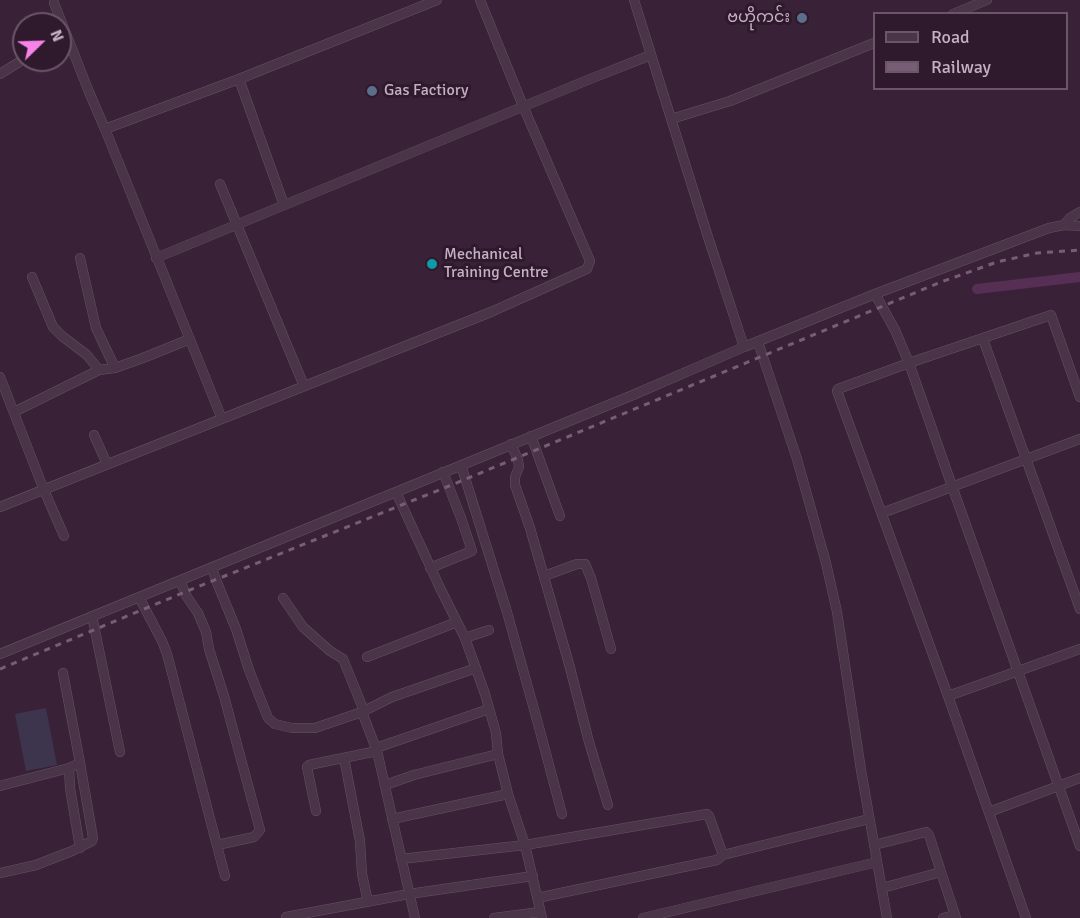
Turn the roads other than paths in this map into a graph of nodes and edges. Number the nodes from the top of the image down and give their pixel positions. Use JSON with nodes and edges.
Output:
{"nodes":[{"id":1,"x":436,"y":0,"type":"edge"},
{"id":2,"x":480,"y":0,"type":"edge"},
{"id":3,"x":634,"y":0,"type":"edge"},
{"id":4,"x":987,"y":0,"type":"edge"},
{"id":5,"x":54,"y":3,"type":"dead end"},
{"id":6,"x":56,"y":12,"type":"edge"},
{"id":7,"x":957,"y":12,"type":"edge"},
{"id":8,"x":873,"y":43,"type":"edge"},
{"id":9,"x":651,"y":55,"type":"junction"},
{"id":10,"x":72,"y":56,"type":"edge"},
{"id":11,"x":239,"y":79,"type":"junction"},
{"id":12,"x":523,"y":106,"type":"junction"},
{"id":13,"x":670,"y":119,"type":"junction"},
{"id":14,"x":105,"y":129,"type":"junction"},
{"id":15,"x":220,"y":184,"type":"dead end"},
{"id":16,"x":284,"y":204,"type":"junction"},
{"id":17,"x":1080,"y":212,"type":"edge"},
{"id":18,"x":237,"y":225,"type":"junction"},
{"id":19,"x":1064,"y":225,"type":"junction"},
{"id":20,"x":1080,"y":226,"type":"edge"},
{"id":21,"x":80,"y":258,"type":"dead end"},
{"id":22,"x":156,"y":258,"type":"junction"},
{"id":23,"x":32,"y":277,"type":"dead end"},
{"id":24,"x":875,"y":294,"type":"junction"},
{"id":25,"x":190,"y":339,"type":"junction"},
{"id":26,"x":983,"y":339,"type":"junction"},
{"id":27,"x":758,"y":342,"type":"junction"},
{"id":28,"x":744,"y":347,"type":"junction"},
{"id":29,"x":909,"y":363,"type":"junction"},
{"id":30,"x":115,"y":368,"type":"junction"},
{"id":31,"x":99,"y":370,"type":"junction"},
{"id":32,"x":0,"y":377,"type":"edge"},
{"id":33,"x":304,"y":386,"type":"junction"},
{"id":34,"x":1080,"y":397,"type":"edge"},
{"id":35,"x":14,"y":412,"type":"junction"},
{"id":36,"x":222,"y":419,"type":"junction"},
{"id":37,"x":94,"y":435,"type":"dead end"},
{"id":38,"x":531,"y":436,"type":"junction"},
{"id":39,"x":1080,"y":439,"type":"edge"},
{"id":40,"x":511,"y":444,"type":"junction"},
{"id":41,"x":1026,"y":459,"type":"junction"},
{"id":42,"x":107,"y":464,"type":"junction"},
{"id":43,"x":461,"y":465,"type":"junction"},
{"id":44,"x":443,"y":472,"type":"junction"},
{"id":45,"x":952,"y":486,"type":"junction"},
{"id":46,"x":44,"y":490,"type":"junction"},
{"id":47,"x":396,"y":492,"type":"junction"},
{"id":48,"x":0,"y":507,"type":"edge"},
{"id":49,"x":882,"y":513,"type":"junction"},
{"id":50,"x":560,"y":516,"type":"dead end"},
{"id":51,"x":64,"y":536,"type":"dead end"},
{"id":52,"x":486,"y":546,"type":"junction"},
{"id":53,"x":472,"y":551,"type":"junction"},
{"id":54,"x":212,"y":568,"type":"junction"},
{"id":55,"x":430,"y":568,"type":"junction"},
{"id":56,"x":544,"y":576,"type":"junction"},
{"id":57,"x":180,"y":581,"type":"junction"},
{"id":58,"x":139,"y":597,"type":"junction"},
{"id":59,"x":283,"y":598,"type":"dead end"},
{"id":60,"x":1080,"y":609,"type":"edge"},
{"id":61,"x":92,"y":616,"type":"junction"},
{"id":62,"x":457,"y":622,"type":"junction"},
{"id":63,"x":489,"y":630,"type":"dead end"},
{"id":64,"x":465,"y":638,"type":"junction"},
{"id":65,"x":611,"y":649,"type":"dead end"},
{"id":66,"x":1080,"y":649,"type":"edge"},
{"id":67,"x":0,"y":654,"type":"edge"},
{"id":68,"x":367,"y":657,"type":"dead end"},
{"id":69,"x":476,"y":668,"type":"junction"},
{"id":70,"x":1018,"y":672,"type":"junction"},
{"id":71,"x":63,"y":673,"type":"dead end"},
{"id":72,"x":948,"y":696,"type":"junction"},
{"id":73,"x":489,"y":709,"type":"junction"},
{"id":74,"x":363,"y":712,"type":"junction"},
{"id":75,"x":376,"y":749,"type":"junction"},
{"id":76,"x":120,"y":752,"type":"dead end"},
{"id":77,"x":498,"y":754,"type":"junction"},
{"id":78,"x":344,"y":758,"type":"junction"},
{"id":79,"x":80,"y":763,"type":"junction"},
{"id":80,"x":69,"y":768,"type":"junction"},
{"id":81,"x":1080,"y":778,"type":"edge"},
{"id":82,"x":385,"y":785,"type":"junction"},
{"id":83,"x":0,"y":786,"type":"edge"},
{"id":84,"x":1059,"y":786,"type":"junction"},
{"id":85,"x":508,"y":794,"type":"junction"},
{"id":86,"x":608,"y":805,"type":"dead end"},
{"id":87,"x":316,"y":812,"type":"dead end"},
{"id":88,"x":989,"y":812,"type":"junction"},
{"id":89,"x":562,"y":814,"type":"dead end"},
{"id":90,"x":392,"y":819,"type":"junction"},
{"id":91,"x":869,"y":819,"type":"junction"},
{"id":92,"x":217,"y":844,"type":"junction"},
{"id":93,"x":874,"y":844,"type":"junction"},
{"id":94,"x":525,"y":845,"type":"junction"},
{"id":95,"x":1080,"y":846,"type":"edge"},
{"id":96,"x":80,"y":848,"type":"junction"},
{"id":97,"x":723,"y":855,"type":"junction"},
{"id":98,"x":401,"y":859,"type":"junction"},
{"id":99,"x":877,"y":862,"type":"junction"},
{"id":100,"x":941,"y":872,"type":"junction"},
{"id":101,"x":0,"y":873,"type":"edge"},
{"id":102,"x":225,"y":876,"type":"dead end"},
{"id":103,"x":533,"y":876,"type":"junction"},
{"id":104,"x":882,"y":888,"type":"junction"},
{"id":105,"x":409,"y":894,"type":"junction"},
{"id":106,"x":537,"y":898,"type":"junction"},
{"id":107,"x":368,"y":902,"type":"junction"},
{"id":108,"x":541,"y":915,"type":"edge"},
{"id":109,"x":286,"y":917,"type":"edge"},
{"id":110,"x":956,"y":917,"type":"edge"},
{"id":111,"x":415,"y":918,"type":"edge"},
{"id":112,"x":494,"y":918,"type":"edge"},
{"id":113,"x":643,"y":918,"type":"edge"},
{"id":114,"x":887,"y":918,"type":"edge"},
{"id":115,"x":943,"y":918,"type":"edge"},
{"id":116,"x":1026,"y":918,"type":"edge"}],
"edges":[{"from":1,"to":11,"type":"street"},
{"from":2,"to":12,"type":"street"},
{"from":3,"to":9,"type":"street"},
{"from":4,"to":7,"type":"street"},
{"from":5,"to":6,"type":"street"},
{"from":8,"to":13,"type":"street"},
{"from":9,"to":12,"type":"street"},
{"from":9,"to":13,"type":"street"},
{"from":10,"to":14,"type":"street"},
{"from":11,"to":14,"type":"street"},
{"from":11,"to":16,"type":"street"},
{"from":12,"to":16,"type":"street"},
{"from":12,"to":33,"type":"street"},
{"from":13,"to":28,"type":"street"},
{"from":14,"to":22,"type":"street"},
{"from":15,"to":18,"type":"street"},
{"from":16,"to":18,"type":"street"},
{"from":17,"to":19,"type":"street"},
{"from":18,"to":22,"type":"street"},
{"from":18,"to":33,"type":"street"},
{"from":19,"to":20,"type":"street"},
{"from":19,"to":24,"type":"street"},
{"from":21,"to":30,"type":"street"},
{"from":22,"to":25,"type":"street"},
{"from":23,"to":31,"type":"street"},
{"from":24,"to":27,"type":"street"},
{"from":24,"to":29,"type":"street"},
{"from":25,"to":30,"type":"street"},
{"from":25,"to":36,"type":"street"},
{"from":26,"to":29,"type":"street"},
{"from":26,"to":34,"type":"street"},
{"from":26,"to":41,"type":"street"},
{"from":27,"to":28,"type":"street"},
{"from":27,"to":91,"type":"street"},
{"from":28,"to":38,"type":"street"},
{"from":29,"to":45,"type":"street"},
{"from":29,"to":49,"type":"street"},
{"from":30,"to":31,"type":"street"},
{"from":31,"to":35,"type":"street"},
{"from":32,"to":35,"type":"street"},
{"from":33,"to":36,"type":"street"},
{"from":35,"to":46,"type":"street"},
{"from":36,"to":42,"type":"street"},
{"from":37,"to":42,"type":"street"},
{"from":38,"to":40,"type":"street"},
{"from":38,"to":50,"type":"street"},
{"from":39,"to":41,"type":"street"},
{"from":40,"to":43,"type":"street"},
{"from":40,"to":56,"type":"street"},
{"from":41,"to":45,"type":"street"},
{"from":41,"to":60,"type":"street"},
{"from":42,"to":46,"type":"street"},
{"from":43,"to":44,"type":"street"},
{"from":43,"to":52,"type":"street"},
{"from":44,"to":47,"type":"street"},
{"from":44,"to":53,"type":"street"},
{"from":45,"to":49,"type":"street"},
{"from":45,"to":70,"type":"street"},
{"from":46,"to":48,"type":"street"},
{"from":46,"to":51,"type":"street"},
{"from":47,"to":54,"type":"street"},
{"from":47,"to":55,"type":"street"},
{"from":49,"to":72,"type":"street"},
{"from":52,"to":53,"type":"street"},
{"from":52,"to":89,"type":"street"},
{"from":53,"to":55,"type":"street"},
{"from":54,"to":57,"type":"street"},
{"from":54,"to":74,"type":"street"},
{"from":55,"to":62,"type":"street"},
{"from":56,"to":65,"type":"street"},
{"from":56,"to":86,"type":"street"},
{"from":57,"to":58,"type":"street"},
{"from":57,"to":92,"type":"street"},
{"from":58,"to":61,"type":"street"},
{"from":58,"to":92,"type":"street"},
{"from":59,"to":74,"type":"street"},
{"from":61,"to":67,"type":"street"},
{"from":61,"to":76,"type":"street"},
{"from":62,"to":64,"type":"street"},
{"from":62,"to":68,"type":"street"},
{"from":63,"to":64,"type":"street"},
{"from":64,"to":69,"type":"street"},
{"from":66,"to":70,"type":"street"},
{"from":69,"to":73,"type":"street"},
{"from":69,"to":74,"type":"street"},
{"from":70,"to":72,"type":"street"},
{"from":70,"to":84,"type":"street"},
{"from":71,"to":79,"type":"street"},
{"from":72,"to":88,"type":"street"},
{"from":73,"to":75,"type":"street"},
{"from":73,"to":77,"type":"street"},
{"from":74,"to":75,"type":"street"},
{"from":75,"to":78,"type":"street"},
{"from":75,"to":82,"type":"street"},
{"from":77,"to":82,"type":"street"},
{"from":77,"to":85,"type":"street"},
{"from":78,"to":87,"type":"street"},
{"from":78,"to":107,"type":"street"},
{"from":79,"to":80,"type":"street"},
{"from":79,"to":96,"type":"street"},
{"from":80,"to":83,"type":"street"},
{"from":80,"to":96,"type":"street"},
{"from":81,"to":84,"type":"street"},
{"from":82,"to":90,"type":"street"},
{"from":84,"to":88,"type":"street"},
{"from":84,"to":95,"type":"street"},
{"from":85,"to":90,"type":"street"},
{"from":85,"to":94,"type":"street"},
{"from":88,"to":116,"type":"street"},
{"from":90,"to":98,"type":"street"},
{"from":91,"to":93,"type":"street"},
{"from":91,"to":97,"type":"street"},
{"from":92,"to":102,"type":"street"},
{"from":93,"to":99,"type":"street"},
{"from":93,"to":100,"type":"street"},
{"from":94,"to":97,"type":"street"},
{"from":94,"to":98,"type":"street"},
{"from":94,"to":103,"type":"street"},
{"from":96,"to":101,"type":"street"},
{"from":97,"to":106,"type":"street"},
{"from":98,"to":105,"type":"street"},
{"from":99,"to":104,"type":"street"},
{"from":99,"to":113,"type":"street"},
{"from":100,"to":104,"type":"street"},
{"from":100,"to":110,"type":"street"},
{"from":103,"to":105,"type":"street"},
{"from":103,"to":106,"type":"street"},
{"from":104,"to":114,"type":"street"},
{"from":105,"to":107,"type":"street"},
{"from":105,"to":111,"type":"street"},
{"from":106,"to":108,"type":"street"},
{"from":107,"to":109,"type":"street"},
{"from":108,"to":112,"type":"street"},
{"from":110,"to":115,"type":"street"}]}
